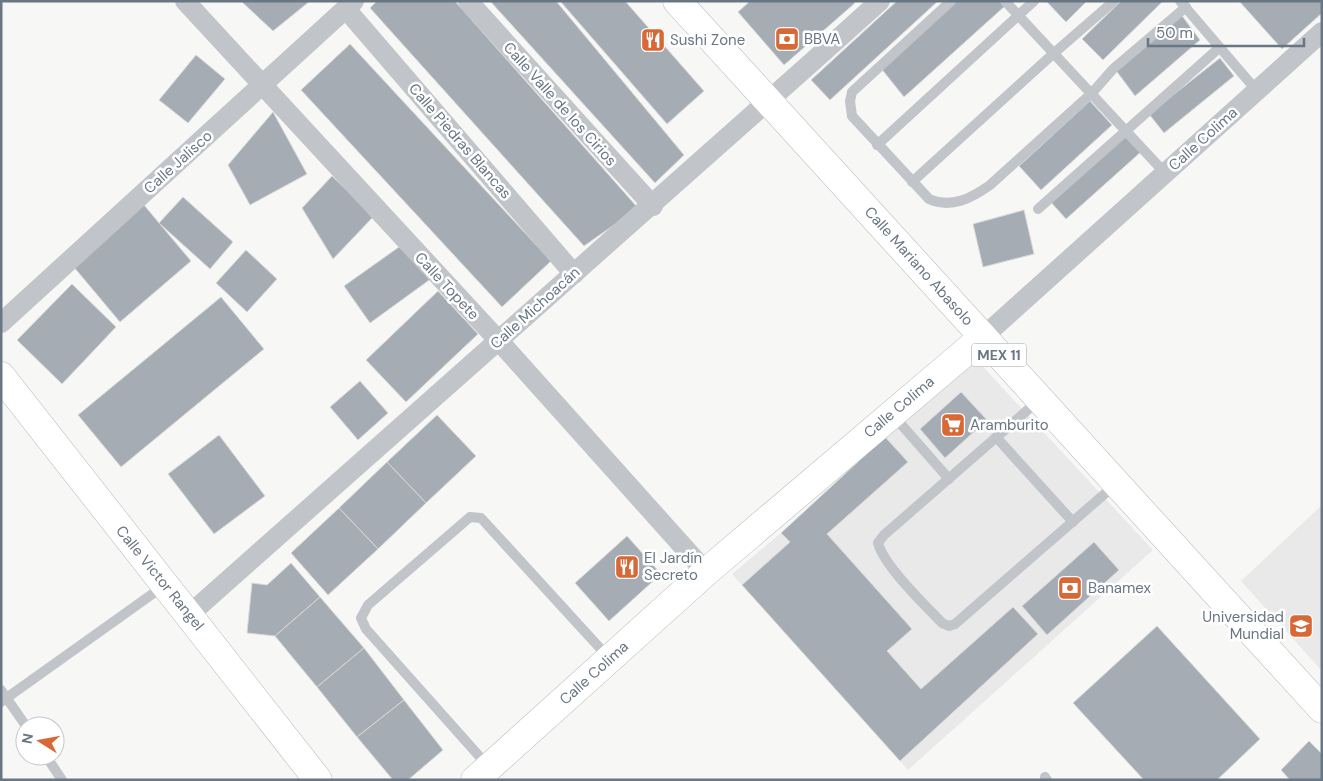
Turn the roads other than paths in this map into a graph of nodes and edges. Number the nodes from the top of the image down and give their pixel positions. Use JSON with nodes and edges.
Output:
{"nodes":[{"id":1,"x":185,"y":1,"type":"edge"},
{"id":2,"x":468,"y":1,"type":"edge"},
{"id":3,"x":677,"y":1,"type":"edge"},
{"id":4,"x":880,"y":1,"type":"edge"},
{"id":5,"x":951,"y":1,"type":"edge"},
{"id":6,"x":1005,"y":1,"type":"edge"},
{"id":7,"x":1034,"y":1,"type":"edge"},
{"id":8,"x":1114,"y":1,"type":"edge"},
{"id":9,"x":1183,"y":4,"type":"edge"},
{"id":10,"x":350,"y":5,"type":"edge"},
{"id":11,"x":1017,"y":16,"type":"junction"},
{"id":12,"x":1322,"y":32,"type":"edge"},
{"id":13,"x":1219,"y":48,"type":"junction"},
{"id":14,"x":1053,"y":54,"type":"junction"},
{"id":15,"x":262,"y":85,"type":"junction"},
{"id":16,"x":1257,"y":90,"type":"junction"},
{"id":17,"x":1092,"y":93,"type":"junction"},
{"id":18,"x":769,"y":102,"type":"junction"},
{"id":19,"x":1127,"y":131,"type":"junction"},
{"id":20,"x":877,"y":145,"type":"junction"},
{"id":21,"x":1165,"y":173,"type":"junction"},
{"id":22,"x":912,"y":182,"type":"junction"},
{"id":23,"x":653,"y":206,"type":"junction"},
{"id":24,"x":1038,"y":209,"type":"dead end"},
{"id":25,"x":574,"y":274,"type":"junction"},
{"id":26,"x":1,"y":323,"type":"edge"},
{"id":27,"x":983,"y":336,"type":"junction"},
{"id":28,"x":499,"y":341,"type":"junction"},
{"id":29,"x":1,"y":376,"type":"edge"},
{"id":30,"x":1040,"y":400,"type":"junction"},
{"id":31,"x":892,"y":414,"type":"junction"},
{"id":32,"x":996,"y":437,"type":"junction"},
{"id":33,"x":949,"y":479,"type":"junction"},
{"id":34,"x":1116,"y":484,"type":"junction"},
{"id":35,"x":1074,"y":522,"type":"junction"},
{"id":36,"x":706,"y":572,"type":"junction"},
{"id":37,"x":166,"y":584,"type":"junction"},
{"id":38,"x":190,"y":614,"type":"junction"},
{"id":39,"x":610,"y":658,"type":"junction"},
{"id":40,"x":3,"y":697,"type":"edge"},
{"id":41,"x":1322,"y":708,"type":"edge"},
{"id":42,"x":18,"y":716,"type":"edge"},
{"id":43,"x":53,"y":766,"type":"edge"},
{"id":44,"x":482,"y":773,"type":"edge"},
{"id":45,"x":62,"y":780,"type":"edge"},
{"id":46,"x":318,"y":780,"type":"edge"}],
"edges":[{"from":1,"to":15,"type":"street","name":"Calle Topete"},
{"from":2,"to":23,"type":"street","name":"Calle Valle de los Cirios"},
{"from":3,"to":18,"type":"street","name":"Calle Mariano Abasolo","number":"MEX 11"},
{"from":4,"to":18,"type":"street","name":"Calle Michoacán"},
{"from":5,"to":20,"type":"lane"},
{"from":6,"to":11,"type":"lane"},
{"from":7,"to":11,"type":"lane"},
{"from":8,"to":14,"type":"lane"},
{"from":9,"to":13,"type":"lane"},
{"from":9,"to":17,"type":"lane"},
{"from":10,"to":15,"type":"street","name":"Calle Jalisco"},
{"from":10,"to":25,"type":"street","name":"Calle Piedras Blancas"},
{"from":11,"to":14,"type":"lane"},
{"from":11,"to":20,"type":"lane"},
{"from":12,"to":16,"type":"street","name":"Calle Colima"},
{"from":13,"to":16,"type":"lane"},
{"from":13,"to":19,"type":"lane"},
{"from":14,"to":17,"type":"lane"},
{"from":14,"to":22,"type":"lane"},
{"from":15,"to":26,"type":"street","name":"Calle Jalisco"},
{"from":15,"to":28,"type":"street","name":"Calle Topete"},
{"from":16,"to":21,"type":"street","name":"Calle Colima"},
{"from":17,"to":19,"type":"lane"},
{"from":17,"to":22,"type":"lane"},
{"from":18,"to":23,"type":"street","name":"Calle Michoacán"},
{"from":18,"to":27,"type":"street","name":"Calle Mariano Abasolo","number":"MEX 11"},
{"from":19,"to":21,"type":"lane"},
{"from":19,"to":24,"type":"lane"},
{"from":20,"to":22,"type":"lane"},
{"from":21,"to":27,"type":"street","name":"Calle Colima"},
{"from":23,"to":25,"type":"street","name":"Calle Michoacán"},
{"from":25,"to":28,"type":"street","name":"Calle Michoacán"},
{"from":27,"to":30,"type":"street","name":"Calle Mariano Abasolo","number":"MEX 11"},
{"from":27,"to":31,"type":"street","name":"Calle Colima"},
{"from":28,"to":36,"type":"street","name":"Calle Topete"},
{"from":28,"to":38,"type":"street","name":"Calle Michoacán"},
{"from":29,"to":37,"type":"street","name":"Calle Victor Rangel"},
{"from":30,"to":32,"type":"lane"},
{"from":30,"to":34,"type":"street","name":"Calle Mariano Abasolo","number":"MEX 11"},
{"from":31,"to":33,"type":"lane"},
{"from":31,"to":36,"type":"street","name":"Calle Colima"},
{"from":32,"to":33,"type":"lane"},
{"from":32,"to":35,"type":"lane"},
{"from":33,"to":35,"type":"lane"},
{"from":34,"to":35,"type":"lane"},
{"from":34,"to":41,"type":"street","name":"Calle Mariano Abasolo","number":"MEX 11"},
{"from":36,"to":39,"type":"street","name":"Calle Colima"},
{"from":37,"to":38,"type":"street","name":"Calle Victor Rangel"},
{"from":37,"to":40,"type":"lane"},
{"from":38,"to":46,"type":"street","name":"Calle Victor Rangel"},
{"from":39,"to":44,"type":"street","name":"Calle Colima"},
{"from":39,"to":44,"type":"lane"},
{"from":40,"to":42,"type":"lane"},
{"from":43,"to":45,"type":"lane"}]}
